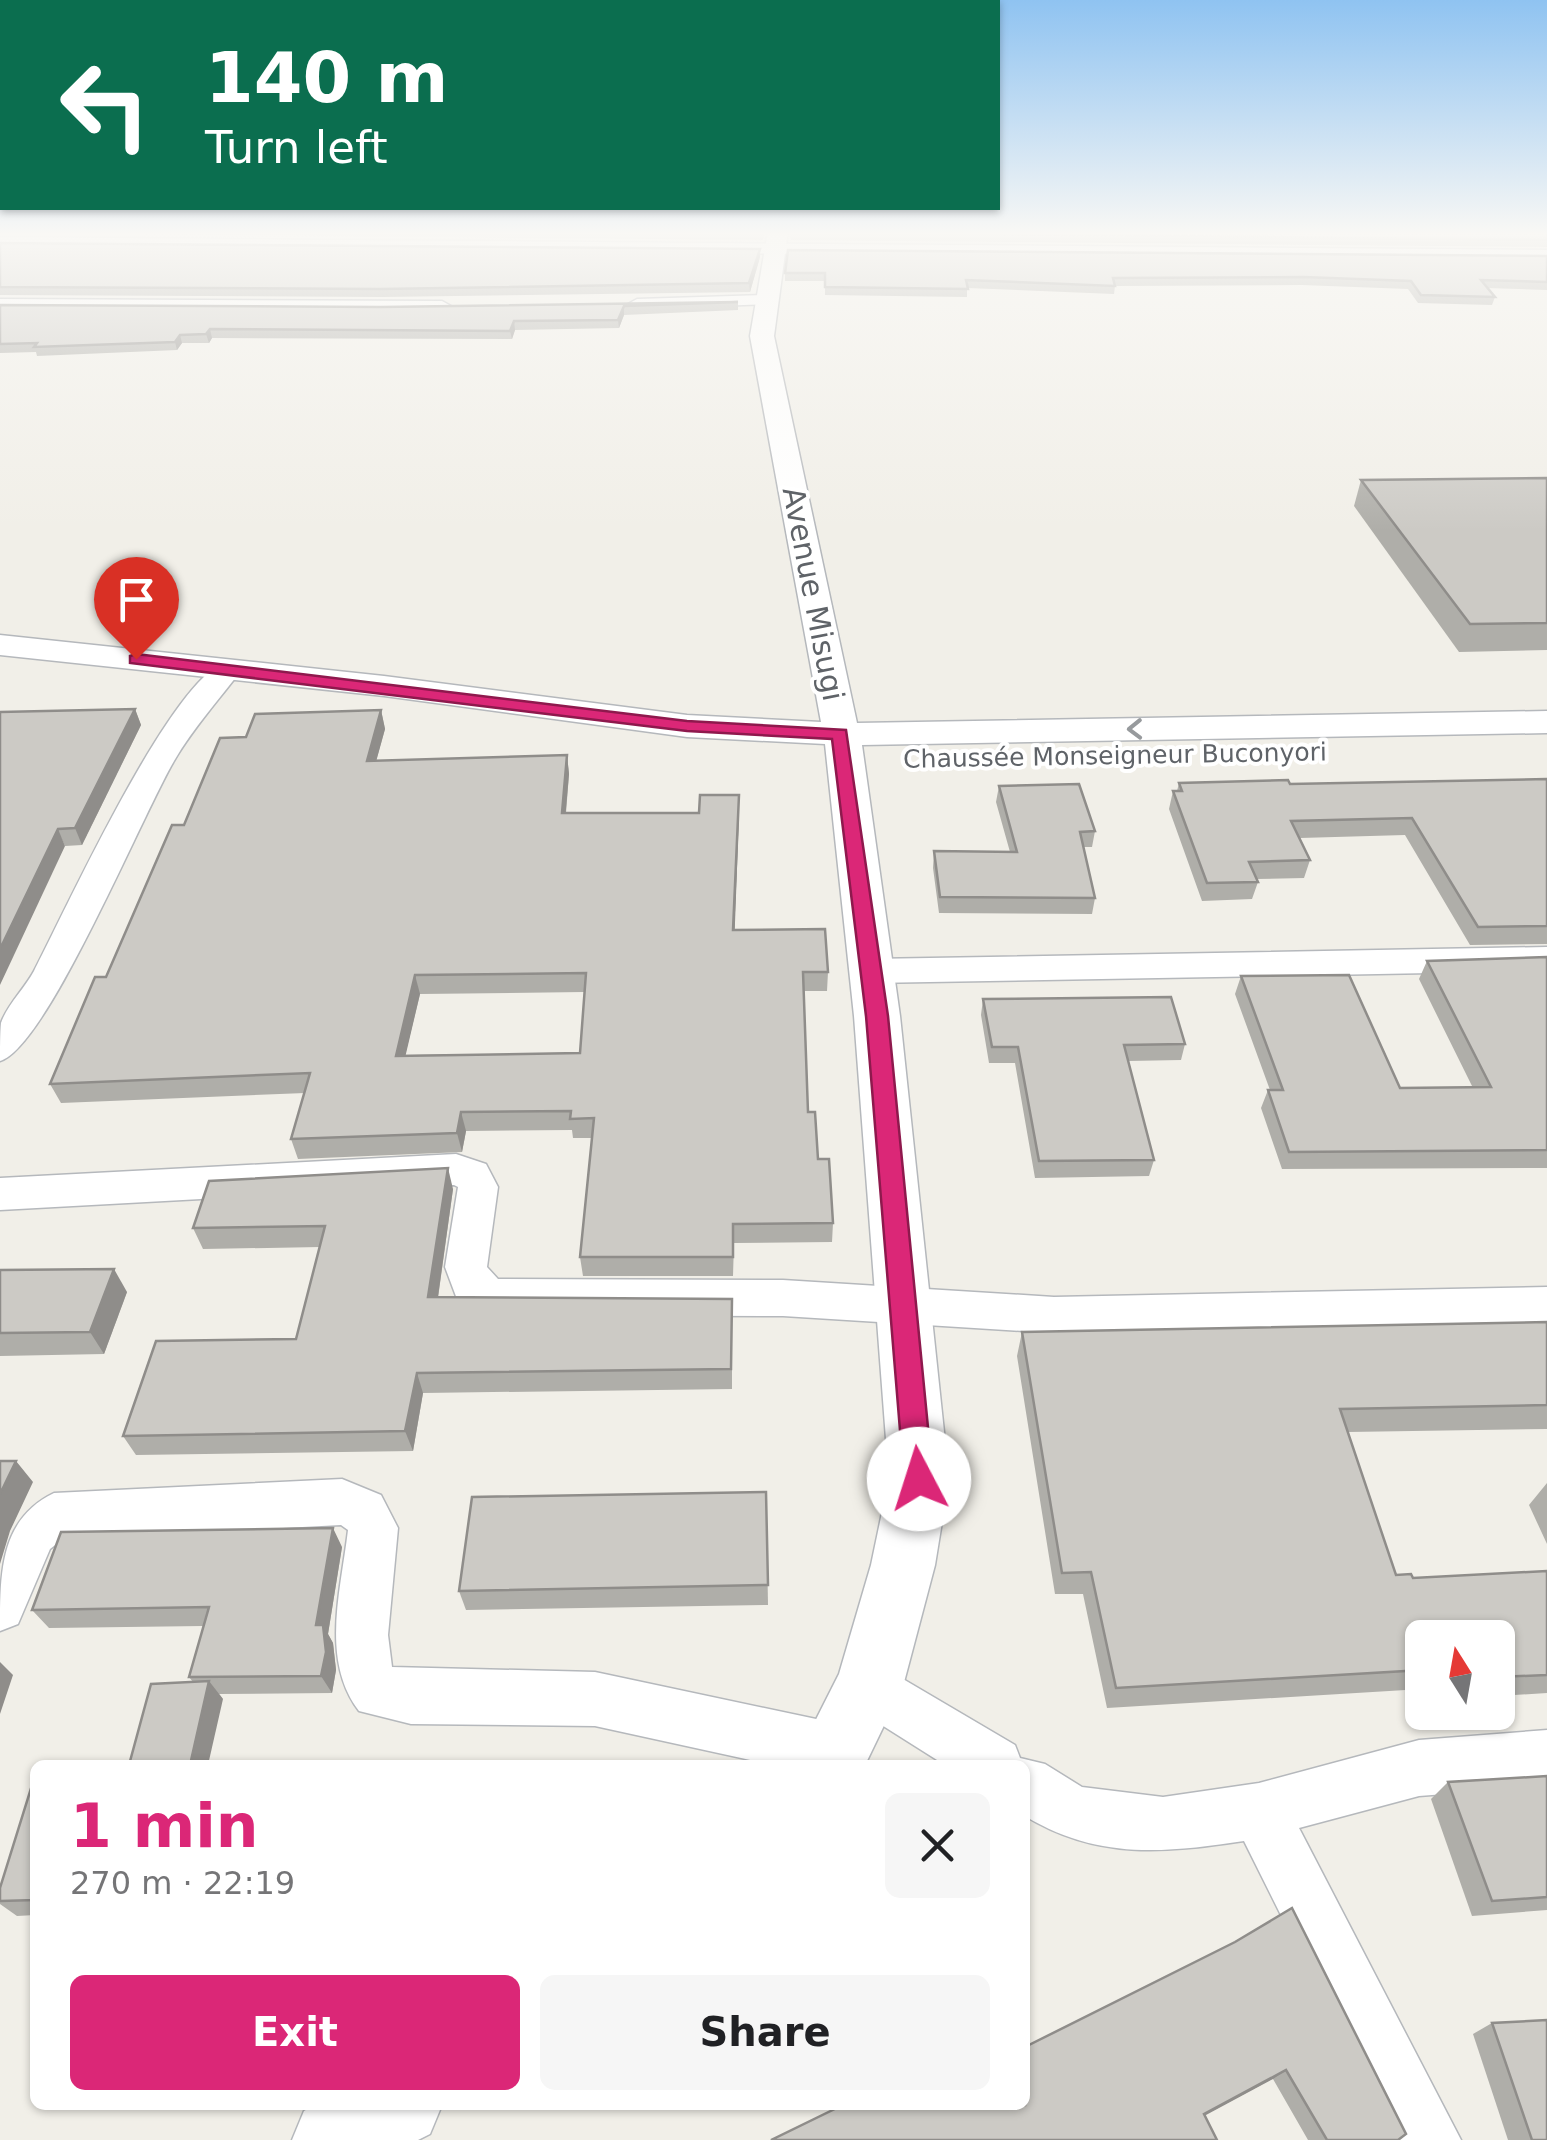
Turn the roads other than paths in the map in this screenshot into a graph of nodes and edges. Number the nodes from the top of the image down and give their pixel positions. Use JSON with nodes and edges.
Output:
{"nodes":[{"id":1,"x":766,"y":331,"type":"edge"},
{"id":2,"x":0,"y":645,"type":"edge"},
{"id":3,"x":228,"y":669,"type":"junction"},
{"id":4,"x":1547,"y":722,"type":"edge"},
{"id":5,"x":1547,"y":744,"type":"edge"},
{"id":6,"x":843,"y":748,"type":"junction"},
{"id":7,"x":1547,"y":959,"type":"edge"},
{"id":8,"x":872,"y":972,"type":"junction"},
{"id":9,"x":0,"y":1048,"type":"edge"},
{"id":10,"x":0,"y":1194,"type":"edge"},
{"id":11,"x":1547,"y":1305,"type":"edge"},
{"id":12,"x":905,"y":1310,"type":"junction"},
{"id":13,"x":0,"y":1606,"type":"edge"},
{"id":14,"x":868,"y":1686,"type":"junction"},
{"id":15,"x":831,"y":1758,"type":"edge"},
{"id":16,"x":1547,"y":1758,"type":"edge"},
{"id":17,"x":987,"y":1760,"type":"edge"},
{"id":18,"x":1030,"y":1787,"type":"edge"},
{"id":19,"x":1259,"y":1811,"type":"junction"},
{"id":20,"x":391,"y":2110,"type":"edge"},
{"id":21,"x":332,"y":2140,"type":"edge"},
{"id":22,"x":1428,"y":2140,"type":"edge"}],
"edges":[{"from":1,"to":6,"type":"street","name":"Avenue Misugi"},
{"from":2,"to":3,"type":"street","name":"Chaussée Monseigneur Buconyori"},
{"from":3,"to":6,"type":"street","name":"Chaussée Monseigneur Buconyori"},
{"from":3,"to":9,"type":"street"},
{"from":4,"to":6,"type":"street","name":"Chaussée Monseigneur Buconyori","one_way":true},
{"from":5,"to":6,"type":"street","name":"Chaussée Monseigneur Buconyori"},
{"from":6,"to":8,"type":"street","name":"Avenue Misugi"},
{"from":7,"to":8,"type":"street"},
{"from":8,"to":12,"type":"street","name":"Avenue Misugi"},
{"from":10,"to":12,"type":"street"},
{"from":11,"to":12,"type":"street"},
{"from":12,"to":14,"type":"street","name":"Avenue Misugi"},
{"from":13,"to":15,"type":"street"},
{"from":14,"to":15,"type":"street","name":"Avenue Misugi"},
{"from":14,"to":17,"type":"street"},
{"from":16,"to":19,"type":"street"},
{"from":18,"to":19,"type":"street"},
{"from":19,"to":22,"type":"street"},
{"from":20,"to":21,"type":"street"}]}
